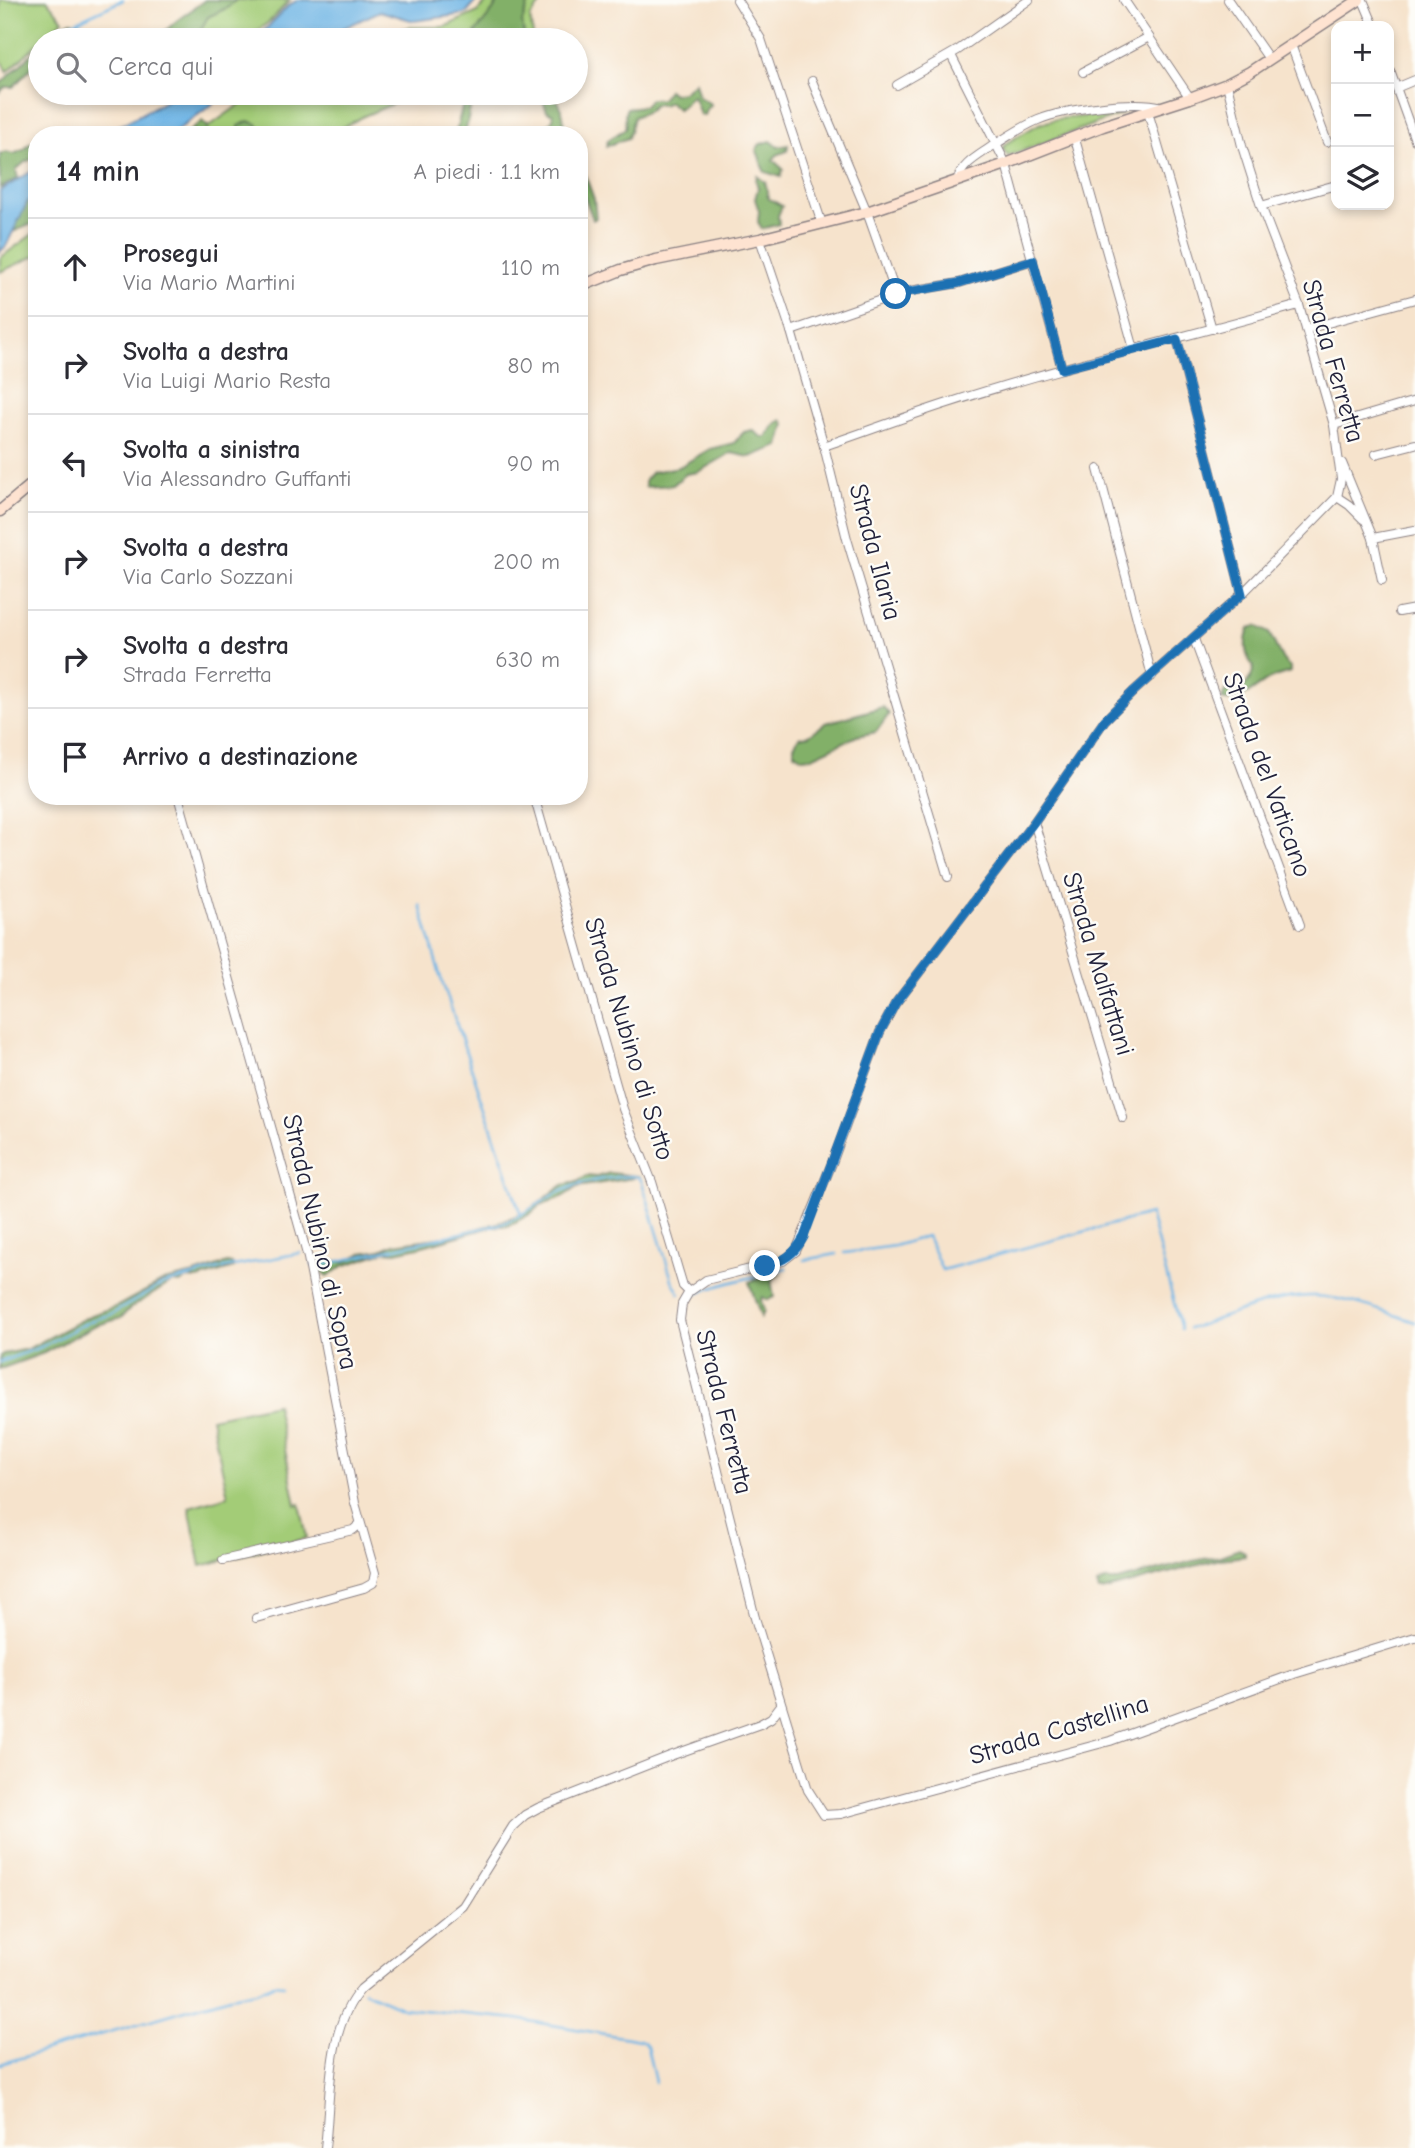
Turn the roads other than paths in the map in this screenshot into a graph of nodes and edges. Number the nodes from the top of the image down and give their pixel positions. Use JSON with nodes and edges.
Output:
{"nodes":[{"id":1,"x":737,"y":0,"type":"edge"},
{"id":2,"x":1030,"y":0,"type":"edge"},
{"id":3,"x":1124,"y":0,"type":"edge"},
{"id":4,"x":1228,"y":0,"type":"edge"},
{"id":5,"x":1355,"y":1,"type":"edge"},
{"id":6,"x":1370,"y":21,"type":"edge"},
{"id":7,"x":1149,"y":37,"type":"junction"},
{"id":8,"x":1291,"y":45,"type":"junction"},
{"id":9,"x":951,"y":55,"type":"junction"},
{"id":10,"x":1269,"y":60,"type":"junction"},
{"id":11,"x":1083,"y":72,"type":"dead end"},
{"id":12,"x":1415,"y":80,"type":"edge"},
{"id":13,"x":813,"y":81,"type":"dead end"},
{"id":14,"x":1394,"y":82,"type":"edge"},
{"id":15,"x":1227,"y":84,"type":"junction"},
{"id":16,"x":897,"y":85,"type":"dead end"},
{"id":17,"x":1396,"y":88,"type":"junction"},
{"id":18,"x":1190,"y":98,"type":"junction"},
{"id":19,"x":1162,"y":107,"type":"junction"},
{"id":20,"x":1148,"y":112,"type":"junction"},
{"id":21,"x":1076,"y":138,"type":"junction"},
{"id":22,"x":1415,"y":140,"type":"edge"},
{"id":23,"x":1327,"y":142,"type":"dead end"},
{"id":24,"x":997,"y":143,"type":"junction"},
{"id":25,"x":1006,"y":164,"type":"junction"},
{"id":26,"x":957,"y":181,"type":"junction"},
{"id":27,"x":1331,"y":186,"type":"edge"},
{"id":28,"x":1261,"y":206,"type":"junction"},
{"id":29,"x":867,"y":212,"type":"junction"},
{"id":30,"x":822,"y":224,"type":"junction"},
{"id":31,"x":760,"y":239,"type":"junction"},
{"id":32,"x":1033,"y":260,"type":"junction"},
{"id":33,"x":588,"y":283,"type":"edge"},
{"id":34,"x":896,"y":294,"type":"junction"},
{"id":35,"x":1415,"y":299,"type":"edge"},
{"id":36,"x":1299,"y":305,"type":"junction"},
{"id":37,"x":1212,"y":329,"type":"junction"},
{"id":38,"x":1306,"y":329,"type":"junction"},
{"id":39,"x":791,"y":331,"type":"junction"},
{"id":40,"x":1177,"y":339,"type":"junction"},
{"id":41,"x":1134,"y":349,"type":"junction"},
{"id":42,"x":1062,"y":369,"type":"junction"},
{"id":43,"x":1415,"y":401,"type":"edge"},
{"id":44,"x":1334,"y":425,"type":"junction"},
{"id":45,"x":1415,"y":444,"type":"edge"},
{"id":46,"x":824,"y":446,"type":"junction"},
{"id":47,"x":1376,"y":454,"type":"dead end"},
{"id":48,"x":1339,"y":458,"type":"junction"},
{"id":49,"x":1098,"y":470,"type":"dead end"},
{"id":50,"x":28,"y":488,"type":"edge"},
{"id":51,"x":1337,"y":497,"type":"junction"},
{"id":52,"x":0,"y":511,"type":"edge"},
{"id":53,"x":1365,"y":521,"type":"junction"},
{"id":54,"x":1415,"y":530,"type":"edge"},
{"id":55,"x":1373,"y":538,"type":"junction"},
{"id":56,"x":1382,"y":580,"type":"dead end"},
{"id":57,"x":1242,"y":594,"type":"junction"},
{"id":58,"x":1415,"y":609,"type":"edge"},
{"id":59,"x":1399,"y":612,"type":"dead end"},
{"id":60,"x":1194,"y":639,"type":"junction"},
{"id":61,"x":1152,"y":676,"type":"junction"},
{"id":62,"x":181,"y":805,"type":"edge"},
{"id":63,"x":537,"y":805,"type":"edge"},
{"id":64,"x":1034,"y":822,"type":"junction"},
{"id":65,"x":948,"y":877,"type":"dead end"},
{"id":66,"x":1300,"y":925,"type":"dead end"},
{"id":67,"x":1123,"y":1118,"type":"dead end"},
{"id":68,"x":689,"y":1292,"type":"junction"},
{"id":69,"x":360,"y":1524,"type":"junction"},
{"id":70,"x":223,"y":1560,"type":"dead end"},
{"id":71,"x":256,"y":1618,"type":"dead end"},
{"id":72,"x":1415,"y":1637,"type":"edge"},
{"id":73,"x":781,"y":1705,"type":"junction"},
{"id":74,"x":771,"y":1718,"type":"junction"},
{"id":75,"x":788,"y":1726,"type":"junction"},
{"id":76,"x":325,"y":2148,"type":"edge"}],
"edges":[{"from":1,"to":30,"type":"street"},
{"from":2,"to":9,"type":"street"},
{"from":3,"to":7,"type":"street"},
{"from":4,"to":10,"type":"street"},
{"from":5,"to":6,"type":"street"},
{"from":5,"to":8,"type":"street"},
{"from":7,"to":11,"type":"street"},
{"from":7,"to":18,"type":"street"},
{"from":8,"to":10,"type":"street"},
{"from":8,"to":23,"type":"street"},
{"from":9,"to":16,"type":"street"},
{"from":9,"to":24,"type":"street"},
{"from":10,"to":15,"type":"street"},
{"from":12,"to":17,"type":"street"},
{"from":13,"to":29,"type":"street"},
{"from":14,"to":17,"type":"street"},
{"from":15,"to":18,"type":"street"},
{"from":15,"to":28,"type":"street","name":"Strada Ferretta"},
{"from":17,"to":22,"type":"street"},
{"from":18,"to":19,"type":"street"},
{"from":19,"to":20,"type":"street"},
{"from":19,"to":24,"type":"street"},
{"from":20,"to":21,"type":"street"},
{"from":20,"to":37,"type":"street"},
{"from":21,"to":25,"type":"street"},
{"from":21,"to":41,"type":"street"},
{"from":24,"to":25,"type":"street"},
{"from":24,"to":26,"type":"street"},
{"from":25,"to":26,"type":"street"},
{"from":25,"to":32,"type":"street"},
{"from":26,"to":29,"type":"street"},
{"from":27,"to":28,"type":"street"},
{"from":28,"to":36,"type":"street","name":"Strada Ferretta"},
{"from":29,"to":30,"type":"street"},
{"from":29,"to":34,"type":"street"},
{"from":30,"to":31,"type":"street"},
{"from":31,"to":33,"type":"street"},
{"from":31,"to":39,"type":"street","name":"Strada Ilaria"},
{"from":32,"to":34,"type":"street"},
{"from":32,"to":42,"type":"street"},
{"from":34,"to":39,"type":"street"},
{"from":35,"to":38,"type":"street"},
{"from":36,"to":37,"type":"street"},
{"from":36,"to":38,"type":"street","name":"Strada Ferretta"},
{"from":37,"to":40,"type":"street"},
{"from":38,"to":44,"type":"street","name":"Strada Ferretta"},
{"from":39,"to":46,"type":"street","name":"Strada Ilaria"},
{"from":40,"to":41,"type":"street"},
{"from":40,"to":57,"type":"street"},
{"from":41,"to":42,"type":"street"},
{"from":42,"to":46,"type":"street"},
{"from":43,"to":44,"type":"street"},
{"from":44,"to":48,"type":"street","name":"Strada Ferretta"},
{"from":45,"to":47,"type":"street"},
{"from":46,"to":65,"type":"street","name":"Strada Ilaria"},
{"from":48,"to":51,"type":"street","name":"Strada Ferretta"},
{"from":48,"to":53,"type":"street"},
{"from":49,"to":61,"type":"street"},
{"from":50,"to":52,"type":"street"},
{"from":51,"to":53,"type":"street"},
{"from":51,"to":57,"type":"street"},
{"from":53,"to":55,"type":"street"},
{"from":54,"to":55,"type":"street"},
{"from":55,"to":56,"type":"street"},
{"from":57,"to":60,"type":"street"},
{"from":58,"to":59,"type":"street"},
{"from":60,"to":61,"type":"street"},
{"from":60,"to":66,"type":"street","name":"Strada del Vaticano"},
{"from":61,"to":64,"type":"street"},
{"from":62,"to":69,"type":"street","name":"Strada Nubino di Sopra"},
{"from":63,"to":68,"type":"street","name":"Strada Nubino di Sotto"},
{"from":64,"to":67,"type":"street","name":"Strada Malfattani"},
{"from":64,"to":68,"type":"street"},
{"from":68,"to":73,"type":"street","name":"Strada Ferretta"},
{"from":69,"to":70,"type":"street"},
{"from":69,"to":71,"type":"street","name":"Strada Nubino di Sopra"},
{"from":72,"to":75,"type":"street","name":"Strada Castellina"},
{"from":73,"to":74,"type":"street"},
{"from":73,"to":75,"type":"street","name":"Strada Castellina"},
{"from":74,"to":75,"type":"street"},
{"from":74,"to":76,"type":"street"}]}
